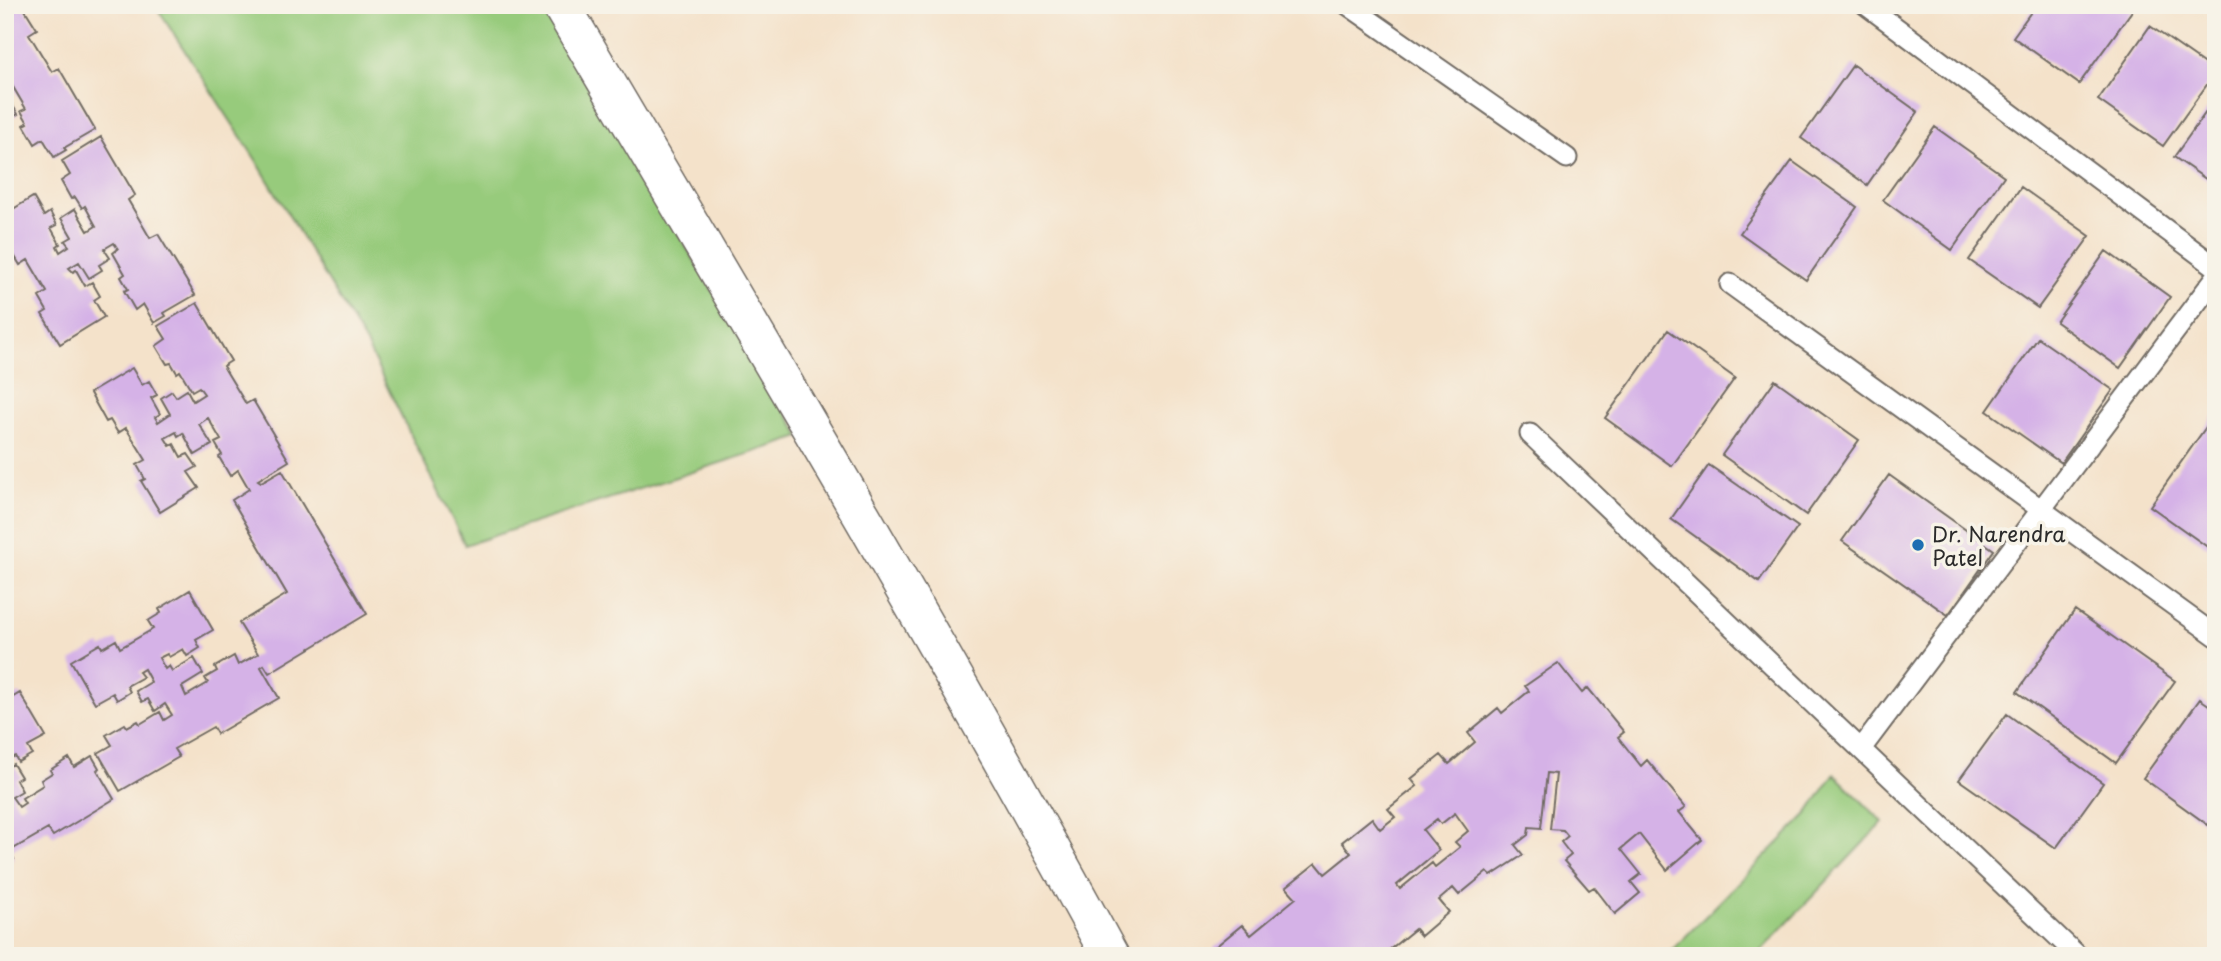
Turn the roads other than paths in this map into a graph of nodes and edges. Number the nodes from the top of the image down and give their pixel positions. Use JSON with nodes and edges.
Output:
{"nodes":[{"id":1,"x":561,"y":5,"type":"edge"},
{"id":2,"x":1348,"y":5,"type":"edge"},
{"id":3,"x":1866,"y":5,"type":"edge"},
{"id":4,"x":1567,"y":158,"type":"dead end"},
{"id":5,"x":2216,"y":267,"type":"edge"},
{"id":6,"x":2216,"y":277,"type":"edge"},
{"id":7,"x":1730,"y":284,"type":"dead end"},
{"id":8,"x":1530,"y":434,"type":"dead end"},
{"id":9,"x":2041,"y":509,"type":"junction"},
{"id":10,"x":2216,"y":636,"type":"edge"},
{"id":11,"x":1861,"y":749,"type":"junction"},
{"id":12,"x":1110,"y":956,"type":"edge"},
{"id":13,"x":2078,"y":956,"type":"edge"}],
"edges":[{"from":1,"to":12,"type":"street"},
{"from":2,"to":4,"type":"lane"},
{"from":3,"to":5,"type":"lane"},
{"from":6,"to":9,"type":"lane"},
{"from":7,"to":9,"type":"lane"},
{"from":8,"to":11,"type":"lane"},
{"from":9,"to":10,"type":"lane"},
{"from":9,"to":11,"type":"lane"},
{"from":11,"to":13,"type":"lane"}]}
